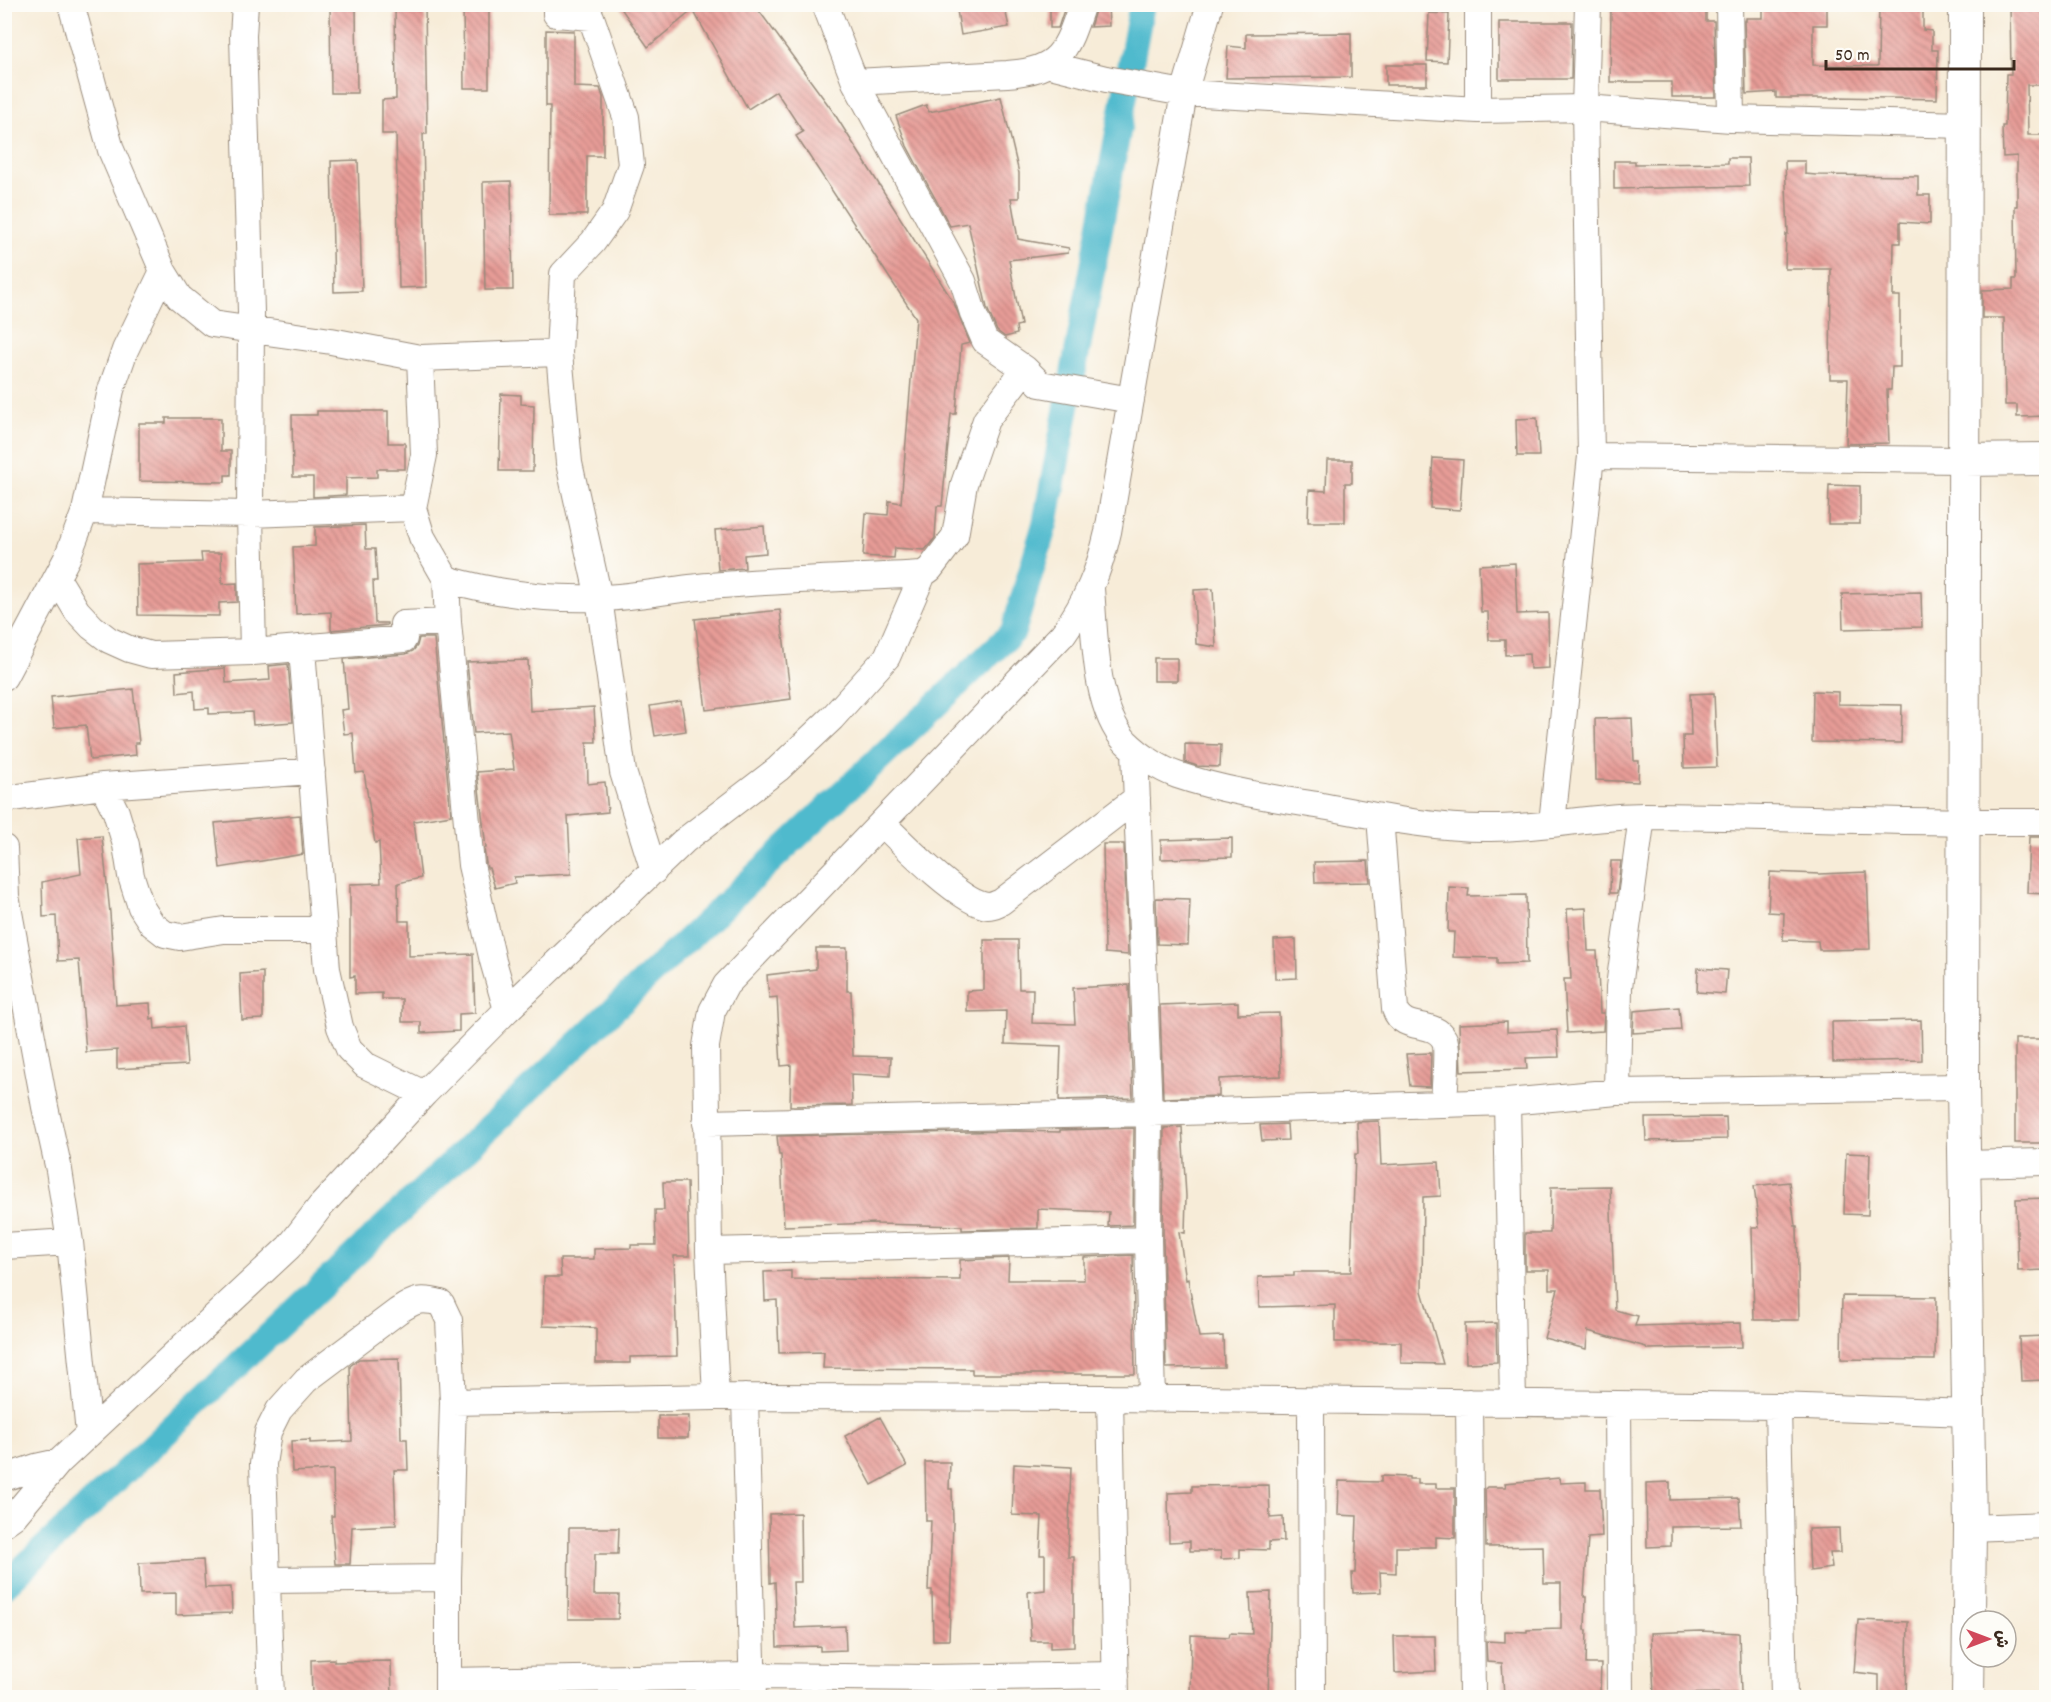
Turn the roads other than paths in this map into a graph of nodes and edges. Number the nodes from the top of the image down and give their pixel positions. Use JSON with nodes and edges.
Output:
{"nodes":[{"id":1,"x":71,"y":4,"type":"edge"},
{"id":2,"x":245,"y":4,"type":"edge"},
{"id":3,"x":556,"y":4,"type":"edge"},
{"id":4,"x":825,"y":4,"type":"edge"},
{"id":5,"x":1083,"y":4,"type":"edge"},
{"id":6,"x":1209,"y":4,"type":"edge"},
{"id":7,"x":1478,"y":4,"type":"edge"},
{"id":8,"x":1588,"y":4,"type":"edge"},
{"id":9,"x":1729,"y":4,"type":"edge"},
{"id":10,"x":1965,"y":4,"type":"edge"},
{"id":11,"x":1050,"y":65,"type":"junction"},
{"id":12,"x":855,"y":82,"type":"junction"},
{"id":13,"x":1176,"y":92,"type":"junction"},
{"id":14,"x":1585,"y":108,"type":"junction"},
{"id":15,"x":1478,"y":110,"type":"junction"},
{"id":16,"x":1731,"y":119,"type":"junction"},
{"id":17,"x":1966,"y":125,"type":"junction"},
{"id":18,"x":163,"y":271,"type":"junction"},
{"id":19,"x":251,"y":331,"type":"junction"},
{"id":20,"x":559,"y":353,"type":"junction"},
{"id":21,"x":420,"y":358,"type":"junction"},
{"id":22,"x":1032,"y":377,"type":"junction"},
{"id":23,"x":1122,"y":399,"type":"junction"},
{"id":24,"x":1591,"y":456,"type":"junction"},
{"id":25,"x":2046,"y":459,"type":"edge"},
{"id":26,"x":1964,"y":460,"type":"junction"},
{"id":27,"x":413,"y":508,"type":"junction"},
{"id":28,"x":85,"y":511,"type":"junction"},
{"id":29,"x":250,"y":514,"type":"junction"},
{"id":30,"x":923,"y":574,"type":"junction"},
{"id":31,"x":57,"y":578,"type":"junction"},
{"id":32,"x":446,"y":579,"type":"junction"},
{"id":33,"x":1091,"y":589,"type":"junction"},
{"id":34,"x":599,"y":598,"type":"junction"},
{"id":35,"x":448,"y":622,"type":"junction"},
{"id":36,"x":302,"y":649,"type":"junction"},
{"id":37,"x":253,"y":652,"type":"junction"},
{"id":38,"x":4,"y":678,"type":"edge"},
{"id":39,"x":1135,"y":750,"type":"junction"},
{"id":40,"x":312,"y":771,"type":"junction"},
{"id":41,"x":103,"y":786,"type":"junction"},
{"id":42,"x":1137,"y":798,"type":"junction"},
{"id":43,"x":4,"y":799,"type":"edge"},
{"id":44,"x":1642,"y":816,"type":"junction"},
{"id":45,"x":1380,"y":817,"type":"junction"},
{"id":46,"x":2046,"y":822,"type":"edge"},
{"id":47,"x":1964,"y":823,"type":"junction"},
{"id":48,"x":882,"y":824,"type":"junction"},
{"id":49,"x":1551,"y":824,"type":"junction"},
{"id":50,"x":4,"y":848,"type":"edge"},
{"id":51,"x":654,"y":871,"type":"junction"},
{"id":52,"x":324,"y":930,"type":"junction"},
{"id":53,"x":507,"y":1010,"type":"junction"},
{"id":54,"x":1964,"y":1087,"type":"junction"},
{"id":55,"x":1617,"y":1092,"type":"junction"},
{"id":56,"x":424,"y":1094,"type":"junction"},
{"id":57,"x":1507,"y":1102,"type":"junction"},
{"id":58,"x":1444,"y":1104,"type":"junction"},
{"id":59,"x":1149,"y":1113,"type":"junction"},
{"id":60,"x":706,"y":1123,"type":"junction"},
{"id":61,"x":2046,"y":1162,"type":"edge"},
{"id":62,"x":1965,"y":1164,"type":"junction"},
{"id":63,"x":1148,"y":1240,"type":"junction"},
{"id":64,"x":70,"y":1242,"type":"junction"},
{"id":65,"x":4,"y":1246,"type":"edge"},
{"id":66,"x":709,"y":1251,"type":"junction"},
{"id":67,"x":716,"y":1397,"type":"junction"},
{"id":68,"x":745,"y":1397,"type":"junction"},
{"id":69,"x":1110,"y":1398,"type":"junction"},
{"id":70,"x":1152,"y":1400,"type":"junction"},
{"id":71,"x":453,"y":1401,"type":"junction"},
{"id":72,"x":1311,"y":1401,"type":"junction"},
{"id":73,"x":1468,"y":1402,"type":"junction"},
{"id":74,"x":1512,"y":1403,"type":"junction"},
{"id":75,"x":1618,"y":1405,"type":"junction"},
{"id":76,"x":1778,"y":1406,"type":"junction"},
{"id":77,"x":1968,"y":1413,"type":"junction"},
{"id":78,"x":89,"y":1434,"type":"junction"},
{"id":79,"x":59,"y":1462,"type":"junction"},
{"id":80,"x":4,"y":1478,"type":"edge"},
{"id":81,"x":4,"y":1523,"type":"edge"},
{"id":82,"x":2046,"y":1526,"type":"edge"},
{"id":83,"x":1970,"y":1528,"type":"junction"},
{"id":84,"x":448,"y":1578,"type":"junction"},
{"id":85,"x":267,"y":1580,"type":"junction"},
{"id":86,"x":1116,"y":1686,"type":"edge"},
{"id":87,"x":753,"y":1687,"type":"edge"},
{"id":88,"x":929,"y":1688,"type":"edge"},
{"id":89,"x":448,"y":1689,"type":"edge"},
{"id":90,"x":271,"y":1698,"type":"edge"},
{"id":91,"x":1312,"y":1698,"type":"edge"},
{"id":92,"x":1472,"y":1698,"type":"edge"},
{"id":93,"x":1620,"y":1698,"type":"edge"},
{"id":94,"x":1784,"y":1698,"type":"edge"},
{"id":95,"x":1968,"y":1698,"type":"edge"}],
"edges":[{"from":1,"to":18,"type":"street"},
{"from":2,"to":19,"type":"street"},
{"from":3,"to":20,"type":"street"},
{"from":4,"to":12,"type":"street"},
{"from":5,"to":11,"type":"street"},
{"from":6,"to":13,"type":"street"},
{"from":7,"to":15,"type":"street"},
{"from":8,"to":14,"type":"street"},
{"from":9,"to":16,"type":"street"},
{"from":10,"to":17,"type":"street"},
{"from":11,"to":12,"type":"street"},
{"from":11,"to":13,"type":"street"},
{"from":12,"to":22,"type":"street"},
{"from":13,"to":15,"type":"street"},
{"from":13,"to":23,"type":"street"},
{"from":14,"to":15,"type":"street"},
{"from":14,"to":16,"type":"street"},
{"from":14,"to":24,"type":"street"},
{"from":16,"to":17,"type":"street"},
{"from":17,"to":26,"type":"street"},
{"from":18,"to":19,"type":"street"},
{"from":18,"to":28,"type":"street"},
{"from":19,"to":21,"type":"street"},
{"from":19,"to":29,"type":"street"},
{"from":20,"to":21,"type":"street"},
{"from":20,"to":34,"type":"street"},
{"from":21,"to":27,"type":"street"},
{"from":22,"to":23,"type":"street"},
{"from":22,"to":30,"type":"street"},
{"from":23,"to":33,"type":"street"},
{"from":24,"to":26,"type":"street"},
{"from":24,"to":49,"type":"street"},
{"from":25,"to":26,"type":"street"},
{"from":26,"to":47,"type":"street"},
{"from":27,"to":29,"type":"street"},
{"from":27,"to":32,"type":"street"},
{"from":28,"to":29,"type":"street"},
{"from":28,"to":31,"type":"street"},
{"from":29,"to":37,"type":"street"},
{"from":30,"to":34,"type":"street"},
{"from":30,"to":51,"type":"street"},
{"from":31,"to":37,"type":"street"},
{"from":31,"to":38,"type":"street"},
{"from":32,"to":34,"type":"street"},
{"from":32,"to":35,"type":"street"},
{"from":33,"to":39,"type":"street"},
{"from":33,"to":48,"type":"street"},
{"from":34,"to":51,"type":"street"},
{"from":35,"to":36,"type":"street"},
{"from":35,"to":53,"type":"street"},
{"from":36,"to":37,"type":"street"},
{"from":36,"to":40,"type":"street"},
{"from":39,"to":42,"type":"street"},
{"from":39,"to":45,"type":"street"},
{"from":40,"to":41,"type":"street"},
{"from":40,"to":52,"type":"street"},
{"from":41,"to":43,"type":"street"},
{"from":41,"to":52,"type":"street"},
{"from":42,"to":48,"type":"street"},
{"from":42,"to":59,"type":"street"},
{"from":44,"to":47,"type":"street"},
{"from":44,"to":49,"type":"street"},
{"from":44,"to":55,"type":"street"},
{"from":45,"to":49,"type":"street"},
{"from":45,"to":58,"type":"street"},
{"from":46,"to":47,"type":"street"},
{"from":47,"to":54,"type":"street"},
{"from":48,"to":60,"type":"street"},
{"from":50,"to":64,"type":"street"},
{"from":51,"to":53,"type":"street"},
{"from":52,"to":56,"type":"street"},
{"from":53,"to":56,"type":"street"},
{"from":54,"to":55,"type":"street"},
{"from":54,"to":62,"type":"street"},
{"from":55,"to":57,"type":"street"},
{"from":56,"to":78,"type":"street"},
{"from":57,"to":58,"type":"street"},
{"from":57,"to":74,"type":"street"},
{"from":58,"to":59,"type":"street"},
{"from":59,"to":60,"type":"street"},
{"from":59,"to":63,"type":"street"},
{"from":60,"to":66,"type":"street"},
{"from":61,"to":62,"type":"street"},
{"from":62,"to":77,"type":"street"},
{"from":63,"to":66,"type":"street"},
{"from":63,"to":70,"type":"street"},
{"from":64,"to":65,"type":"street"},
{"from":64,"to":78,"type":"street"},
{"from":66,"to":67,"type":"street"},
{"from":67,"to":68,"type":"street"},
{"from":67,"to":71,"type":"street"},
{"from":68,"to":69,"type":"street"},
{"from":68,"to":87,"type":"street"},
{"from":69,"to":70,"type":"street"},
{"from":69,"to":86,"type":"street"},
{"from":70,"to":72,"type":"street"},
{"from":71,"to":84,"type":"street"},
{"from":71,"to":85,"type":"street"},
{"from":72,"to":73,"type":"street"},
{"from":72,"to":91,"type":"street"},
{"from":73,"to":74,"type":"street"},
{"from":73,"to":92,"type":"street"},
{"from":74,"to":75,"type":"street"},
{"from":75,"to":76,"type":"street"},
{"from":75,"to":93,"type":"street"},
{"from":76,"to":77,"type":"street"},
{"from":76,"to":94,"type":"street"},
{"from":77,"to":83,"type":"street"},
{"from":78,"to":79,"type":"street"},
{"from":79,"to":80,"type":"street"},
{"from":79,"to":81,"type":"street"},
{"from":82,"to":83,"type":"street"},
{"from":83,"to":95,"type":"street"},
{"from":84,"to":85,"type":"street"},
{"from":84,"to":89,"type":"street"},
{"from":85,"to":90,"type":"street"},
{"from":86,"to":88,"type":"street"},
{"from":87,"to":88,"type":"street"},
{"from":87,"to":89,"type":"street"}]}
